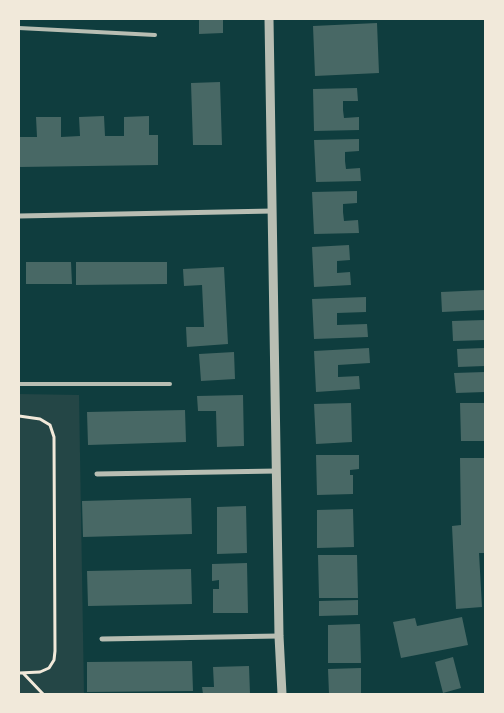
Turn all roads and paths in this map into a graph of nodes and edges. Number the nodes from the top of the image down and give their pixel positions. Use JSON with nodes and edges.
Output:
{"nodes":[{"id":1,"x":269,"y":19,"type":"edge"},
{"id":2,"x":19,"y":28,"type":"edge"},
{"id":3,"x":155,"y":35,"type":"dead end"},
{"id":4,"x":273,"y":211,"type":"junction"},
{"id":5,"x":19,"y":216,"type":"edge"},
{"id":6,"x":19,"y":384,"type":"edge"},
{"id":7,"x":170,"y":384,"type":"dead end"},
{"id":8,"x":19,"y":416,"type":"edge"},
{"id":9,"x":278,"y":471,"type":"junction"},
{"id":10,"x":97,"y":474,"type":"dead end"},
{"id":11,"x":279,"y":636,"type":"junction"},
{"id":12,"x":102,"y":639,"type":"dead end"},
{"id":13,"x":21,"y":673,"type":"edge"},
{"id":14,"x":43,"y":694,"type":"edge"},
{"id":15,"x":282,"y":694,"type":"edge"}],
"edges":[{"from":1,"to":4,"type":"street"},
{"from":2,"to":3,"type":"lane"},
{"from":4,"to":5,"type":"street"},
{"from":4,"to":9,"type":"street"},
{"from":6,"to":7,"type":"lane"},
{"from":8,"to":13,"type":"path"},
{"from":9,"to":10,"type":"street"},
{"from":9,"to":11,"type":"street"},
{"from":11,"to":12,"type":"street"},
{"from":11,"to":15,"type":"street"},
{"from":13,"to":14,"type":"path"}]}
